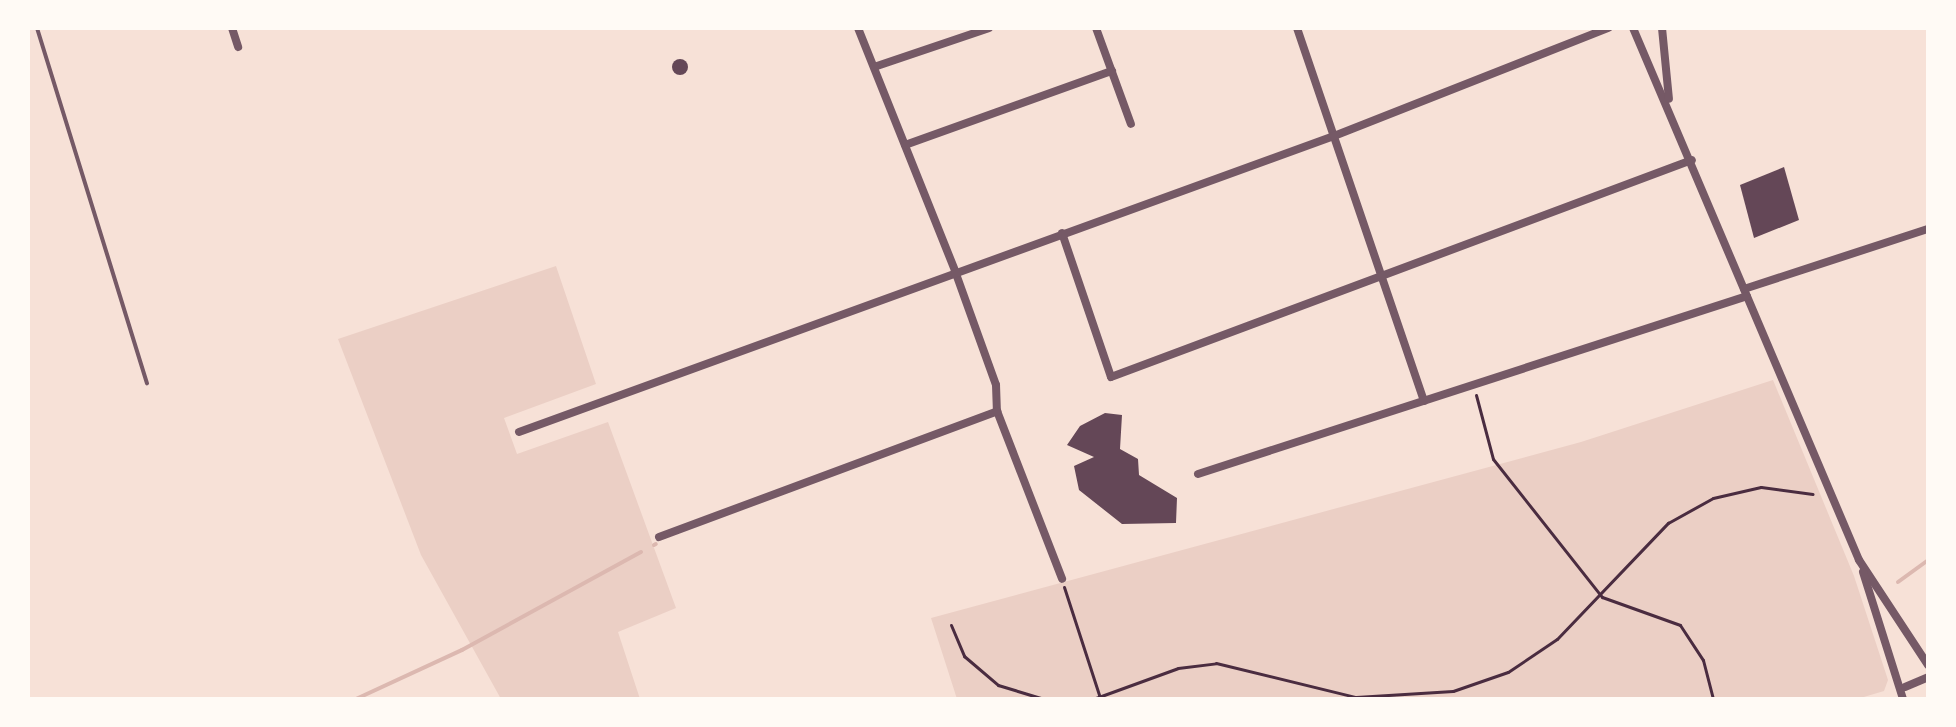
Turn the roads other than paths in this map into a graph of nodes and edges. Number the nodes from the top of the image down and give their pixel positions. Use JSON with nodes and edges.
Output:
{"nodes":[{"id":1,"x":37,"y":28,"type":"edge"},
{"id":2,"x":232,"y":28,"type":"edge"},
{"id":3,"x":858,"y":28,"type":"edge"},
{"id":4,"x":989,"y":28,"type":"edge"},
{"id":5,"x":1096,"y":28,"type":"edge"},
{"id":6,"x":1297,"y":28,"type":"edge"},
{"id":7,"x":1608,"y":28,"type":"edge"},
{"id":8,"x":1633,"y":28,"type":"edge"},
{"id":9,"x":1662,"y":28,"type":"edge"},
{"id":10,"x":238,"y":47,"type":"dead end"},
{"id":11,"x":874,"y":67,"type":"junction"},
{"id":12,"x":1112,"y":71,"type":"junction"},
{"id":13,"x":1672,"y":111,"type":"junction"},
{"id":14,"x":1131,"y":124,"type":"dead end"},
{"id":15,"x":1334,"y":136,"type":"junction"},
{"id":16,"x":905,"y":145,"type":"junction"},
{"id":17,"x":1692,"y":160,"type":"junction"},
{"id":18,"x":1928,"y":229,"type":"edge"},
{"id":19,"x":1062,"y":233,"type":"junction"},
{"id":20,"x":955,"y":271,"type":"junction"},
{"id":21,"x":1381,"y":275,"type":"junction"},
{"id":22,"x":1746,"y":293,"type":"junction"},
{"id":23,"x":147,"y":383,"type":"dead end"},
{"id":24,"x":1424,"y":401,"type":"junction"},
{"id":25,"x":997,"y":411,"type":"junction"},
{"id":26,"x":519,"y":432,"type":"dead end"},
{"id":27,"x":1198,"y":474,"type":"dead end"},
{"id":28,"x":659,"y":537,"type":"dead end"},
{"id":29,"x":1859,"y":560,"type":"junction"},
{"id":30,"x":1062,"y":579,"type":"road end"},
{"id":31,"x":1928,"y":665,"type":"edge"},
{"id":32,"x":1928,"y":677,"type":"edge"},
{"id":33,"x":1905,"y":687,"type":"junction"},
{"id":34,"x":1903,"y":699,"type":"edge"}],
"edges":[{"from":1,"to":23,"type":"lane"},
{"from":2,"to":10,"type":"street"},
{"from":3,"to":11,"type":"street"},
{"from":4,"to":11,"type":"street"},
{"from":5,"to":12,"type":"street"},
{"from":6,"to":15,"type":"street"},
{"from":7,"to":15,"type":"street"},
{"from":8,"to":13,"type":"street"},
{"from":9,"to":13,"type":"street"},
{"from":11,"to":16,"type":"street"},
{"from":12,"to":14,"type":"street"},
{"from":12,"to":16,"type":"street"},
{"from":13,"to":17,"type":"street"},
{"from":15,"to":19,"type":"street"},
{"from":15,"to":21,"type":"street"},
{"from":16,"to":20,"type":"street"},
{"from":17,"to":21,"type":"street"},
{"from":17,"to":22,"type":"street"},
{"from":18,"to":22,"type":"street"},
{"from":19,"to":20,"type":"street"},
{"from":19,"to":21,"type":"street"},
{"from":20,"to":25,"type":"street"},
{"from":20,"to":26,"type":"street"},
{"from":21,"to":24,"type":"street"},
{"from":22,"to":24,"type":"street"},
{"from":22,"to":29,"type":"street"},
{"from":24,"to":27,"type":"street"},
{"from":25,"to":28,"type":"street"},
{"from":25,"to":30,"type":"street"},
{"from":29,"to":31,"type":"street"},
{"from":29,"to":33,"type":"street"},
{"from":32,"to":33,"type":"street"},
{"from":33,"to":34,"type":"street"}]}
